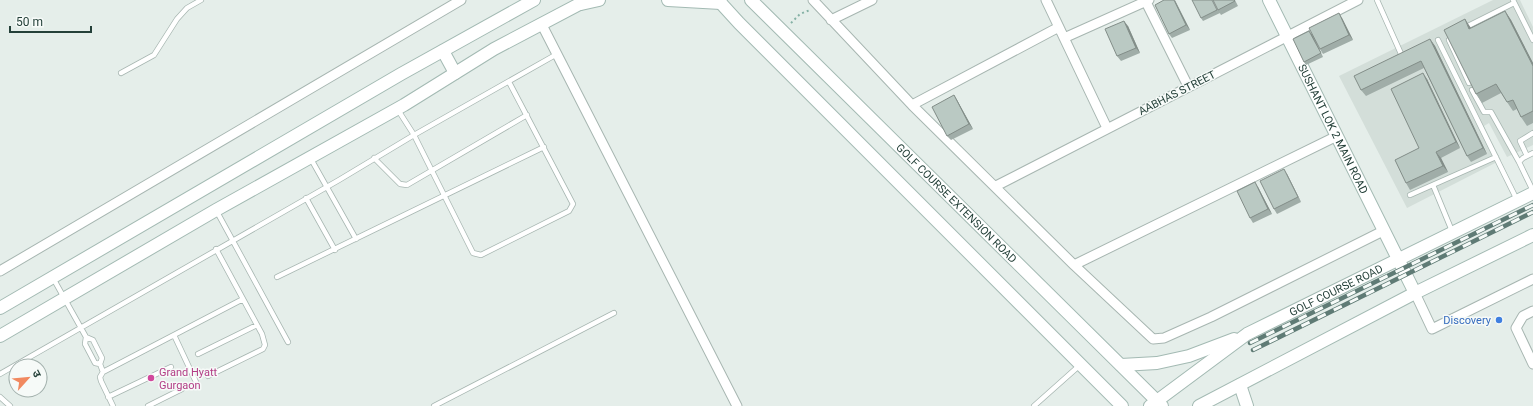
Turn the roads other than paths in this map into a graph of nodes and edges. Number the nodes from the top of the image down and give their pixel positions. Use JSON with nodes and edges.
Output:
{"nodes":[{"id":1,"x":201,"y":0,"type":"edge"},
{"id":2,"x":461,"y":0,"type":"edge"},
{"id":3,"x":534,"y":0,"type":"edge"},
{"id":4,"x":599,"y":0,"type":"edge"},
{"id":5,"x":668,"y":0,"type":"edge"},
{"id":6,"x":751,"y":0,"type":"edge"},
{"id":7,"x":872,"y":0,"type":"edge"},
{"id":8,"x":1046,"y":0,"type":"edge"},
{"id":9,"x":1147,"y":0,"type":"edge"},
{"id":10,"x":1268,"y":0,"type":"edge"},
{"id":11,"x":1358,"y":0,"type":"edge"},
{"id":12,"x":1377,"y":0,"type":"edge"},
{"id":13,"x":720,"y":1,"type":"edge"},
{"id":14,"x":584,"y":2,"type":"edge"},
{"id":15,"x":1513,"y":2,"type":"edge"},
{"id":16,"x":816,"y":3,"type":"edge"},
{"id":17,"x":831,"y":20,"type":"junction"},
{"id":18,"x":541,"y":23,"type":"junction"},
{"id":19,"x":1059,"y":27,"type":"junction"},
{"id":20,"x":1458,"y":31,"type":"edge"},
{"id":21,"x":1451,"y":34,"type":"edge"},
{"id":22,"x":1287,"y":37,"type":"junction"},
{"id":23,"x":1064,"y":38,"type":"junction"},
{"id":24,"x":1438,"y":40,"type":"dead end"},
{"id":25,"x":1533,"y":40,"type":"edge"},
{"id":26,"x":442,"y":51,"type":"junction"},
{"id":27,"x":1407,"y":53,"type":"edge"},
{"id":28,"x":557,"y":54,"type":"junction"},
{"id":29,"x":121,"y":73,"type":"dead end"},
{"id":30,"x":455,"y":73,"type":"junction"},
{"id":31,"x":509,"y":82,"type":"junction"},
{"id":32,"x":1470,"y":83,"type":"edge"},
{"id":33,"x":1188,"y":86,"type":"junction"},
{"id":34,"x":1472,"y":90,"type":"edge"},
{"id":35,"x":912,"y":105,"type":"junction"},
{"id":36,"x":397,"y":108,"type":"junction"},
{"id":37,"x":527,"y":115,"type":"junction"},
{"id":38,"x":1108,"y":128,"type":"junction"},
{"id":39,"x":1533,"y":133,"type":"edge"},
{"id":40,"x":414,"y":135,"type":"junction"},
{"id":41,"x":1337,"y":136,"type":"junction"},
{"id":42,"x":544,"y":147,"type":"junction"},
{"id":43,"x":1533,"y":153,"type":"edge"},
{"id":44,"x":1527,"y":156,"type":"junction"},
{"id":45,"x":1496,"y":157,"type":"junction"},
{"id":46,"x":310,"y":158,"type":"junction"},
{"id":47,"x":374,"y":158,"type":"junction"},
{"id":48,"x":1519,"y":162,"type":"junction"},
{"id":49,"x":431,"y":170,"type":"junction"},
{"id":50,"x":1433,"y":185,"type":"junction"},
{"id":51,"x":996,"y":186,"type":"junction"},
{"id":52,"x":327,"y":187,"type":"junction"},
{"id":53,"x":1533,"y":192,"type":"edge"},
{"id":54,"x":1410,"y":195,"type":"dead end"},
{"id":55,"x":444,"y":196,"type":"junction"},
{"id":56,"x":306,"y":198,"type":"junction"},
{"id":57,"x":1517,"y":200,"type":"junction"},
{"id":58,"x":216,"y":210,"type":"junction"},
{"id":59,"x":1383,"y":231,"type":"junction"},
{"id":60,"x":1452,"y":231,"type":"junction"},
{"id":61,"x":1533,"y":235,"type":"edge"},
{"id":62,"x":356,"y":239,"type":"junction"},
{"id":63,"x":232,"y":240,"type":"junction"},
{"id":64,"x":216,"y":249,"type":"junction"},
{"id":65,"x":335,"y":250,"type":"junction"},
{"id":66,"x":1398,"y":258,"type":"junction"},
{"id":67,"x":1074,"y":265,"type":"junction"},
{"id":68,"x":0,"y":271,"type":"edge"},
{"id":69,"x":53,"y":277,"type":"junction"},
{"id":70,"x":277,"y":278,"type":"dead end"},
{"id":71,"x":1533,"y":279,"type":"edge"},
{"id":72,"x":1415,"y":293,"type":"junction"},
{"id":73,"x":64,"y":298,"type":"junction"},
{"id":74,"x":243,"y":299,"type":"junction"},
{"id":75,"x":0,"y":308,"type":"edge"},
{"id":76,"x":1533,"y":311,"type":"edge"},
{"id":77,"x":614,"y":313,"type":"dead end"},
{"id":78,"x":257,"y":324,"type":"junction"},
{"id":79,"x":81,"y":328,"type":"junction"},
{"id":80,"x":1247,"y":334,"type":"junction"},
{"id":81,"x":174,"y":335,"type":"junction"},
{"id":82,"x":0,"y":336,"type":"edge"},
{"id":83,"x":86,"y":337,"type":"junction"},
{"id":84,"x":288,"y":342,"type":"dead end"},
{"id":85,"x":198,"y":354,"type":"dead end"},
{"id":86,"x":100,"y":364,"type":"junction"},
{"id":87,"x":1533,"y":364,"type":"edge"},
{"id":88,"x":1080,"y":365,"type":"junction"},
{"id":89,"x":1121,"y":365,"type":"junction"},
{"id":90,"x":171,"y":367,"type":"dead end"},
{"id":91,"x":104,"y":372,"type":"junction"},
{"id":92,"x":0,"y":374,"type":"edge"},
{"id":93,"x":208,"y":376,"type":"dead end"},
{"id":94,"x":196,"y":382,"type":"dead end"},
{"id":95,"x":1240,"y":385,"type":"junction"},
{"id":96,"x":182,"y":389,"type":"dead end"},
{"id":97,"x":0,"y":397,"type":"edge"},
{"id":98,"x":108,"y":397,"type":"junction"},
{"id":99,"x":1157,"y":404,"type":"edge"},
{"id":100,"x":10,"y":406,"type":"edge"},
{"id":101,"x":113,"y":406,"type":"edge"},
{"id":102,"x":148,"y":406,"type":"edge"},
{"id":103,"x":434,"y":406,"type":"edge"},
{"id":104,"x":737,"y":406,"type":"edge"},
{"id":105,"x":1034,"y":406,"type":"edge"},
{"id":106,"x":1122,"y":406,"type":"edge"},
{"id":107,"x":1199,"y":406,"type":"edge"},
{"id":108,"x":1247,"y":406,"type":"edge"}],
"edges":[{"from":1,"to":29,"type":"lane"},
{"from":2,"to":68,"type":"street"},
{"from":3,"to":26,"type":"main road"},
{"from":4,"to":14,"type":"main road"},
{"from":5,"to":13,"type":"main road"},
{"from":6,"to":89,"type":"main road","name":"GOLF COURSE EXTENSION ROAD"},
{"from":7,"to":17,"type":"street"},
{"from":8,"to":19,"type":"street"},
{"from":9,"to":23,"type":"street"},
{"from":9,"to":33,"type":"street"},
{"from":10,"to":22,"type":"main road","name":"SUSHANT LOK 2 MAIN ROAD"},
{"from":11,"to":22,"type":"street","name":"AABHAS STREET"},
{"from":12,"to":27,"type":"lane"},
{"from":13,"to":88,"type":"main road"},
{"from":14,"to":18,"type":"main road"},
{"from":15,"to":20,"type":"lane"},
{"from":15,"to":25,"type":"lane"},
{"from":16,"to":17,"type":"street"},
{"from":17,"to":35,"type":"street"},
{"from":18,"to":28,"type":"street"},
{"from":18,"to":30,"type":"main road"},
{"from":19,"to":23,"type":"street"},
{"from":19,"to":35,"type":"street"},
{"from":21,"to":32,"type":"lane"},
{"from":22,"to":33,"type":"street","name":"AABHAS STREET"},
{"from":22,"to":41,"type":"main road","name":"SUSHANT LOK 2 MAIN ROAD"},
{"from":23,"to":38,"type":"street"},
{"from":24,"to":45,"type":"lane"},
{"from":26,"to":30,"type":"main road"},
{"from":26,"to":69,"type":"main road"},
{"from":28,"to":31,"type":"lane"},
{"from":28,"to":104,"type":"street"},
{"from":30,"to":36,"type":"main road"},
{"from":31,"to":37,"type":"lane"},
{"from":31,"to":40,"type":"lane"},
{"from":33,"to":38,"type":"street","name":"AABHAS STREET"},
{"from":34,"to":48,"type":"lane"},
{"from":35,"to":51,"type":"street"},
{"from":36,"to":40,"type":"lane"},
{"from":36,"to":46,"type":"main road"},
{"from":37,"to":42,"type":"lane"},
{"from":37,"to":49,"type":"lane"},
{"from":38,"to":51,"type":"street","name":"AABHAS STREET"},
{"from":39,"to":44,"type":"lane"},
{"from":40,"to":47,"type":"lane"},
{"from":40,"to":49,"type":"lane"},
{"from":41,"to":59,"type":"main road","name":"SUSHANT LOK 2 MAIN ROAD"},
{"from":41,"to":67,"type":"street"},
{"from":42,"to":55,"type":"lane"},
{"from":42,"to":55,"type":"lane"},
{"from":43,"to":44,"type":"lane"},
{"from":44,"to":48,"type":"lane"},
{"from":45,"to":50,"type":"lane"},
{"from":45,"to":57,"type":"lane"},
{"from":46,"to":52,"type":"lane"},
{"from":46,"to":58,"type":"main road"},
{"from":47,"to":49,"type":"lane"},
{"from":47,"to":52,"type":"lane"},
{"from":48,"to":53,"type":"lane"},
{"from":49,"to":55,"type":"lane"},
{"from":50,"to":54,"type":"lane"},
{"from":50,"to":60,"type":"lane"},
{"from":51,"to":67,"type":"street"},
{"from":52,"to":56,"type":"lane"},
{"from":52,"to":62,"type":"lane"},
{"from":53,"to":57,"type":"main road","name":"GOLF COURSE ROAD"},
{"from":55,"to":62,"type":"lane"},
{"from":56,"to":63,"type":"lane"},
{"from":56,"to":65,"type":"lane"},
{"from":57,"to":60,"type":"main road","name":"GOLF COURSE ROAD"},
{"from":58,"to":63,"type":"lane"},
{"from":58,"to":73,"type":"main road"},
{"from":59,"to":66,"type":"main road","name":"SUSHANT LOK 2 MAIN ROAD"},
{"from":59,"to":67,"type":"street"},
{"from":60,"to":66,"type":"main road","name":"GOLF COURSE ROAD"},
{"from":61,"to":72,"type":"main road"},
{"from":62,"to":65,"type":"lane"},
{"from":63,"to":64,"type":"lane"},
{"from":63,"to":84,"type":"lane"},
{"from":64,"to":74,"type":"lane"},
{"from":64,"to":79,"type":"lane"},
{"from":65,"to":70,"type":"lane"},
{"from":66,"to":72,"type":"main road","name":"SUSHANT LOK 2 MAIN ROAD"},
{"from":66,"to":80,"type":"main road","name":"GOLF COURSE ROAD"},
{"from":69,"to":73,"type":"lane"},
{"from":69,"to":75,"type":"main road"},
{"from":71,"to":72,"type":"street"},
{"from":72,"to":95,"type":"main road"},
{"from":73,"to":79,"type":"lane"},
{"from":73,"to":82,"type":"main road"},
{"from":74,"to":78,"type":"lane"},
{"from":74,"to":81,"type":"lane"},
{"from":76,"to":87,"type":"street"},
{"from":77,"to":103,"type":"lane"},
{"from":78,"to":85,"type":"lane"},
{"from":78,"to":93,"type":"lane"},
{"from":79,"to":83,"type":"lane"},
{"from":79,"to":92,"type":"lane"},
{"from":80,"to":89,"type":"main road"},
{"from":80,"to":99,"type":"main road","name":"GOLF COURSE ROAD"},
{"from":81,"to":91,"type":"lane"},
{"from":81,"to":94,"type":"lane"},
{"from":83,"to":86,"type":"lane"},
{"from":83,"to":86,"type":"lane"},
{"from":86,"to":91,"type":"lane"},
{"from":88,"to":105,"type":"lane"},
{"from":88,"to":106,"type":"main road"},
{"from":89,"to":99,"type":"main road","name":"GOLF COURSE EXTENSION ROAD"},
{"from":90,"to":98,"type":"lane"},
{"from":91,"to":98,"type":"lane"},
{"from":95,"to":107,"type":"main road"},
{"from":95,"to":108,"type":"main road"},
{"from":96,"to":102,"type":"lane"},
{"from":97,"to":100,"type":"lane"},
{"from":98,"to":101,"type":"lane"}]}
